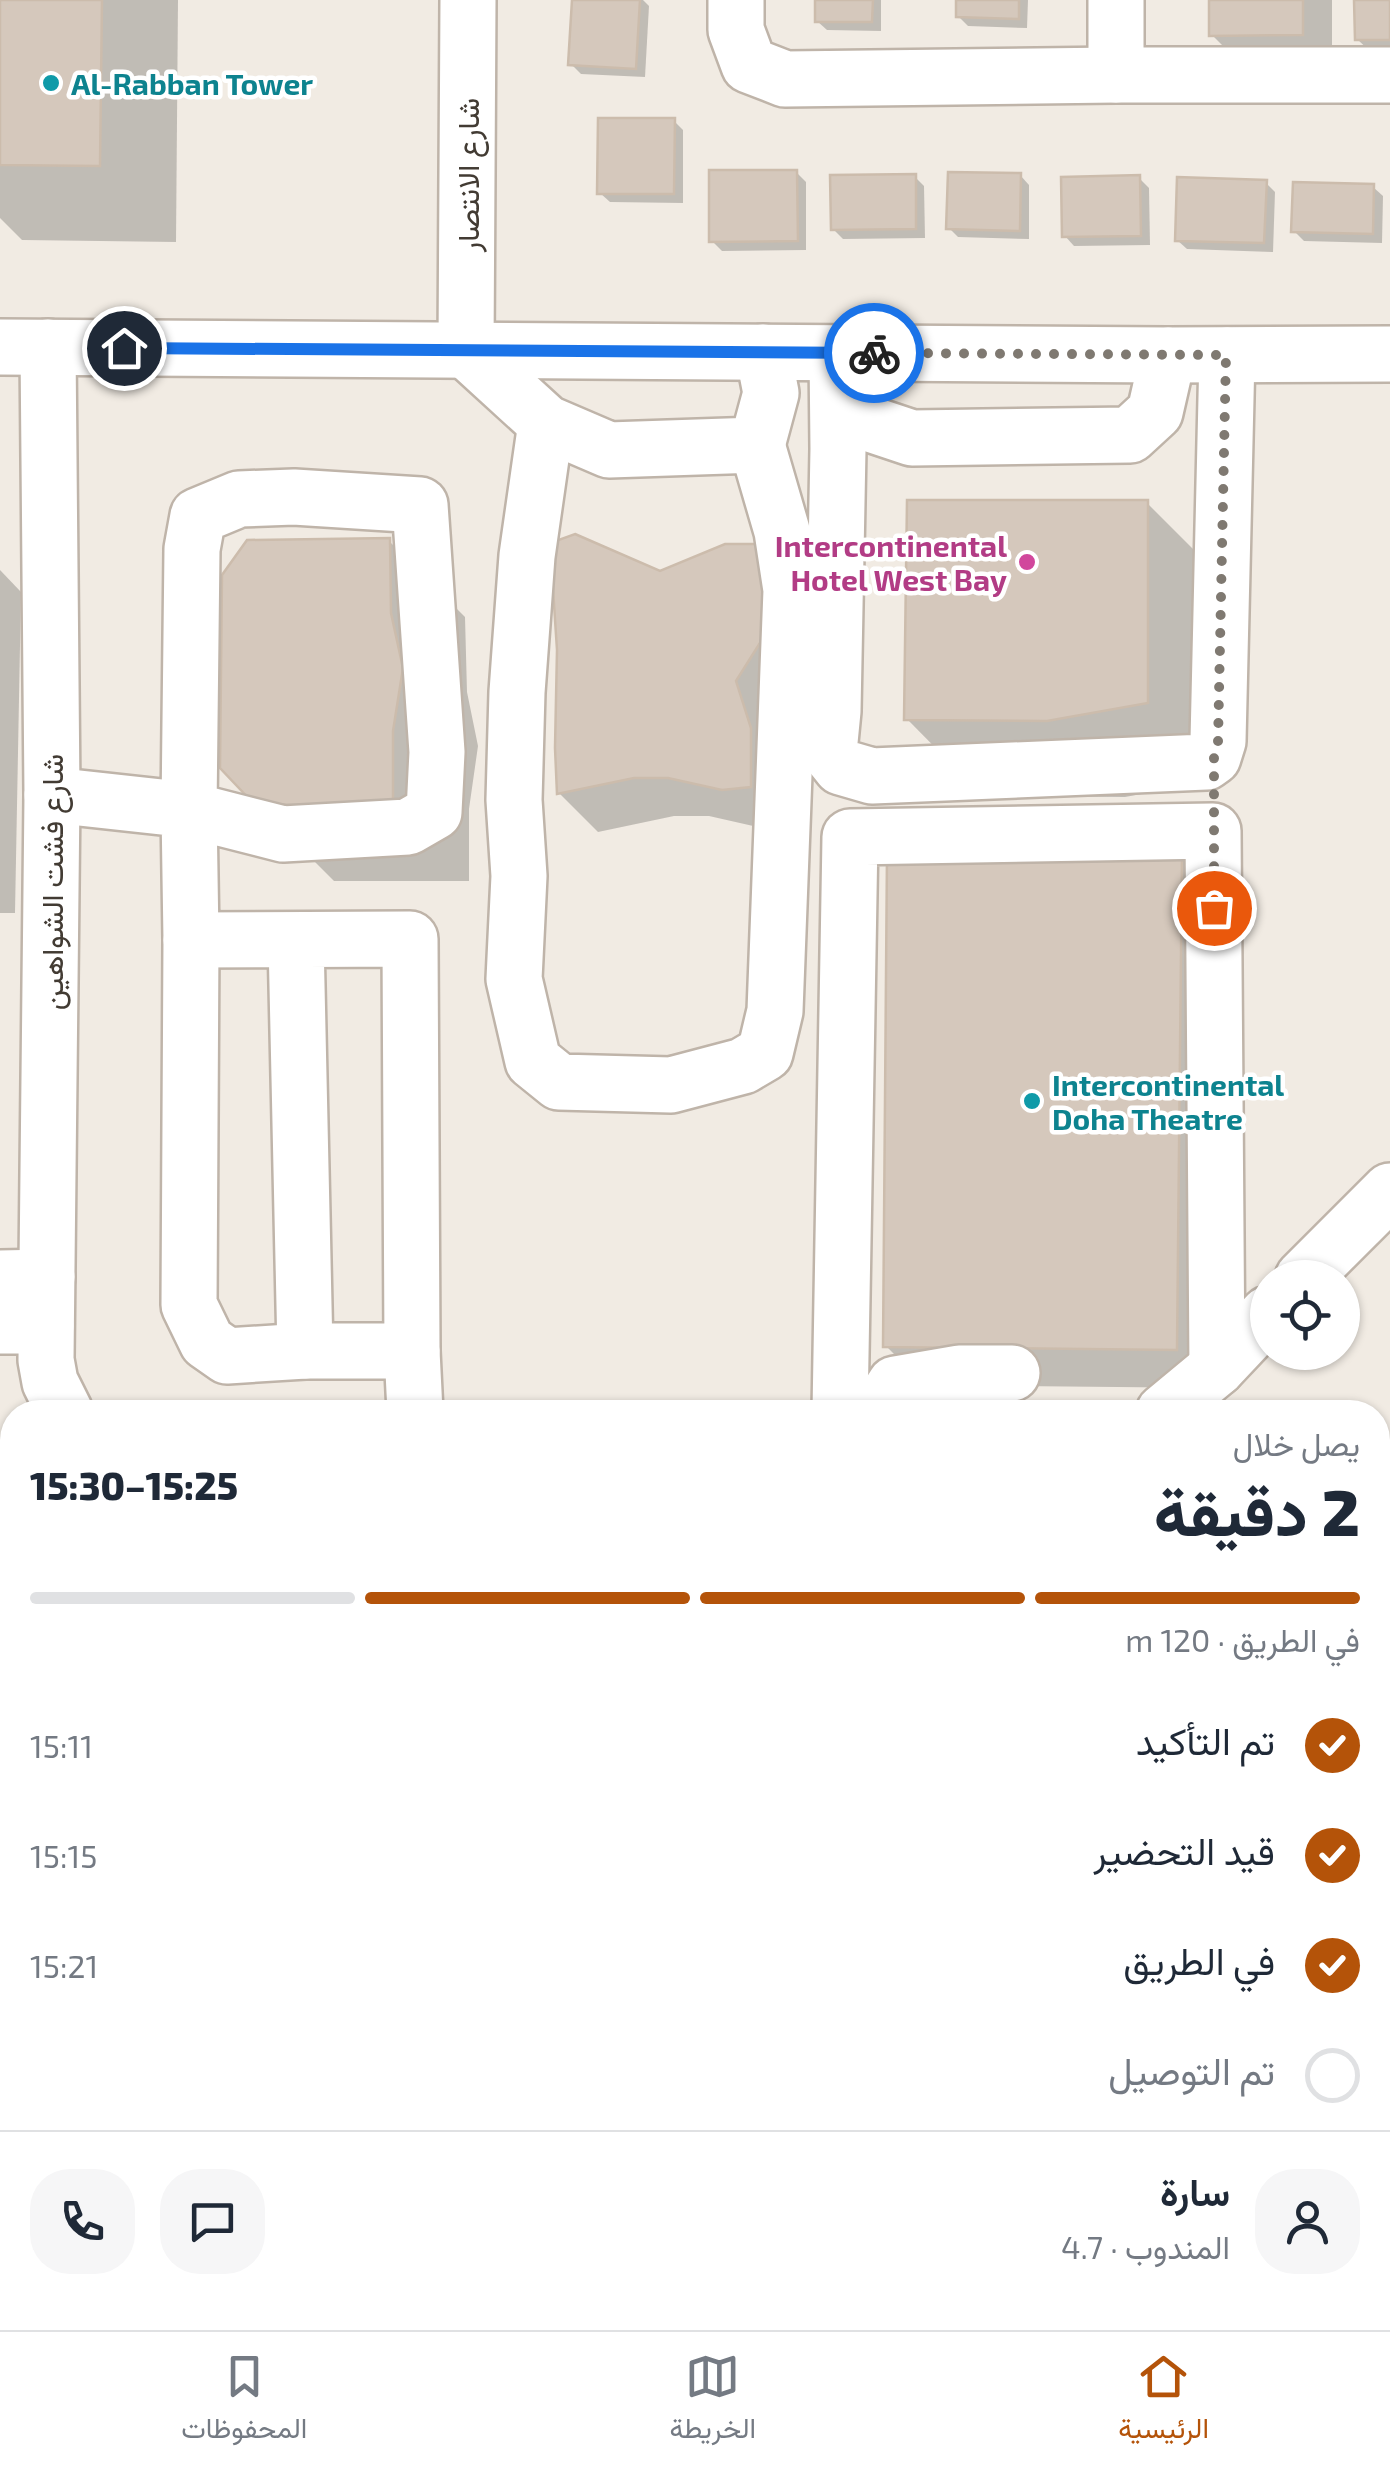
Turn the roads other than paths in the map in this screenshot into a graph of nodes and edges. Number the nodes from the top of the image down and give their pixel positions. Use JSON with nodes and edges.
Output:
{"nodes":[{"id":1,"x":468,"y":0,"type":"edge"},
{"id":2,"x":736,"y":0,"type":"edge"},
{"id":3,"x":1116,"y":0,"type":"edge"},
{"id":4,"x":1116,"y":75,"type":"junction"},
{"id":5,"x":1390,"y":76,"type":"edge"},
{"id":6,"x":24,"y":347,"type":"edge"},
{"id":7,"x":466,"y":350,"type":"junction"},
{"id":8,"x":763,"y":352,"type":"junction"},
{"id":9,"x":837,"y":353,"type":"junction"},
{"id":10,"x":1390,"y":354,"type":"edge"},
{"id":11,"x":1168,"y":355,"type":"junction"},
{"id":12,"x":1226,"y":355,"type":"junction"},
{"id":13,"x":546,"y":423,"type":"junction"},
{"id":14,"x":757,"y":445,"type":"junction"},
{"id":15,"x":1214,"y":756,"type":"junction"},
{"id":16,"x":52,"y":796,"type":"junction"},
{"id":17,"x":189,"y":810,"type":"junction"},
{"id":18,"x":1214,"y":830,"type":"junction"},
{"id":19,"x":191,"y":940,"type":"junction"},
{"id":20,"x":296,"y":940,"type":"junction"},
{"id":21,"x":1390,"y":1191,"type":"edge"},
{"id":22,"x":1321,"y":1260,"type":"edge"},
{"id":23,"x":23,"y":1288,"type":"edge"},
{"id":24,"x":1250,"y":1333,"type":"edge"},
{"id":25,"x":305,"y":1351,"type":"junction"},
{"id":26,"x":412,"y":1351,"type":"junction"},
{"id":27,"x":1217,"y":1368,"type":"junction"},
{"id":28,"x":1012,"y":1374,"type":"dead end"},
{"id":29,"x":59,"y":1400,"type":"edge"},
{"id":30,"x":414,"y":1400,"type":"edge"},
{"id":31,"x":840,"y":1400,"type":"edge"},
{"id":32,"x":884,"y":1400,"type":"edge"},
{"id":33,"x":1178,"y":1400,"type":"edge"}],
"edges":[{"from":1,"to":7,"type":"street","name":"شارع الانتصار"},
{"from":2,"to":4,"type":"street"},
{"from":3,"to":4,"type":"street"},
{"from":4,"to":5,"type":"street"},
{"from":6,"to":7,"type":"street"},
{"from":6,"to":16,"type":"street","name":"شارع فشت الشواهين"},
{"from":7,"to":8,"type":"street"},
{"from":7,"to":13,"type":"street"},
{"from":8,"to":9,"type":"street"},
{"from":8,"to":14,"type":"street"},
{"from":9,"to":11,"type":"street"},
{"from":9,"to":11,"type":"street"},
{"from":9,"to":15,"type":"street"},
{"from":10,"to":12,"type":"street"},
{"from":11,"to":12,"type":"street"},
{"from":12,"to":15,"type":"street"},
{"from":13,"to":14,"type":"street"},
{"from":13,"to":14,"type":"street"},
{"from":15,"to":18,"type":"street"},
{"from":16,"to":17,"type":"street"},
{"from":16,"to":23,"type":"street","name":"شارع فشت الشواهين"},
{"from":17,"to":17,"type":"street"},
{"from":17,"to":19,"type":"street"},
{"from":18,"to":27,"type":"street"},
{"from":18,"to":31,"type":"street"},
{"from":19,"to":20,"type":"street"},
{"from":19,"to":25,"type":"street"},
{"from":20,"to":25,"type":"street"},
{"from":20,"to":26,"type":"street"},
{"from":21,"to":22,"type":"street"},
{"from":23,"to":29,"type":"street","name":"شارع فشت الشواهين"},
{"from":24,"to":27,"type":"street"},
{"from":25,"to":26,"type":"street"},
{"from":26,"to":30,"type":"street"},
{"from":27,"to":33,"type":"street"},
{"from":28,"to":32,"type":"street"}]}
